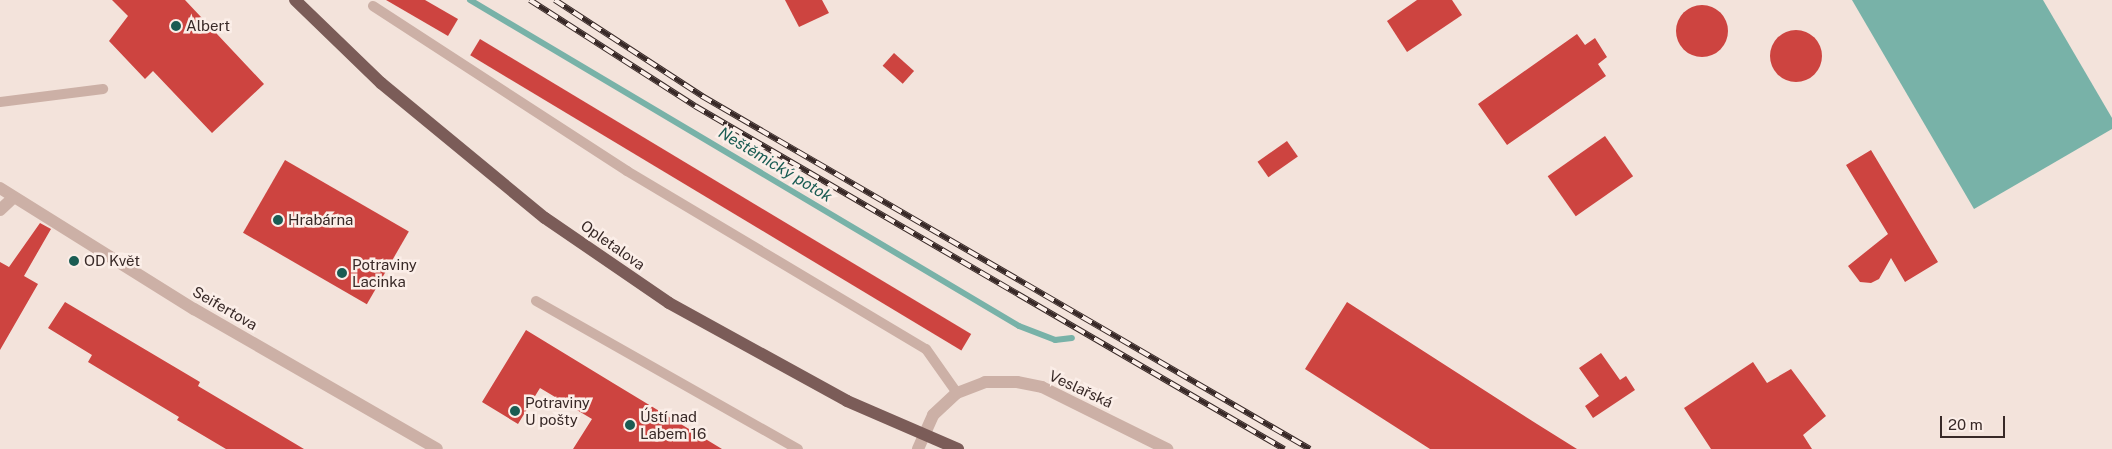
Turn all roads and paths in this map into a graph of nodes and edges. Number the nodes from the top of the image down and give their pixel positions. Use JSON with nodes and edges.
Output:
{"nodes":[{"id":1,"x":295,"y":0,"type":"edge"},
{"id":2,"x":373,"y":6,"type":"dead end"},
{"id":3,"x":103,"y":89,"type":"dead end"},
{"id":4,"x":0,"y":102,"type":"edge"},
{"id":5,"x":0,"y":188,"type":"edge"},
{"id":6,"x":12,"y":199,"type":"junction"},
{"id":7,"x":0,"y":210,"type":"edge"},
{"id":8,"x":536,"y":300,"type":"dead end"},
{"id":9,"x":956,"y":393,"type":"junction"},
{"id":10,"x":438,"y":449,"type":"edge"},
{"id":11,"x":798,"y":449,"type":"edge"},
{"id":12,"x":918,"y":449,"type":"edge"},
{"id":13,"x":958,"y":449,"type":"edge"},
{"id":14,"x":1167,"y":449,"type":"edge"}],
"edges":[{"from":1,"to":13,"type":"main road","name":"Opletalova","bridge":true},
{"from":2,"to":9,"type":"lane"},
{"from":3,"to":4,"type":"lane"},
{"from":5,"to":6,"type":"street","name":"Seifertova"},
{"from":6,"to":7,"type":"street"},
{"from":6,"to":10,"type":"street","name":"Seifertova"},
{"from":8,"to":11,"type":"lane"},
{"from":9,"to":12,"type":"street","name":"Veslařská"},
{"from":9,"to":14,"type":"street","name":"Veslařská"}]}
